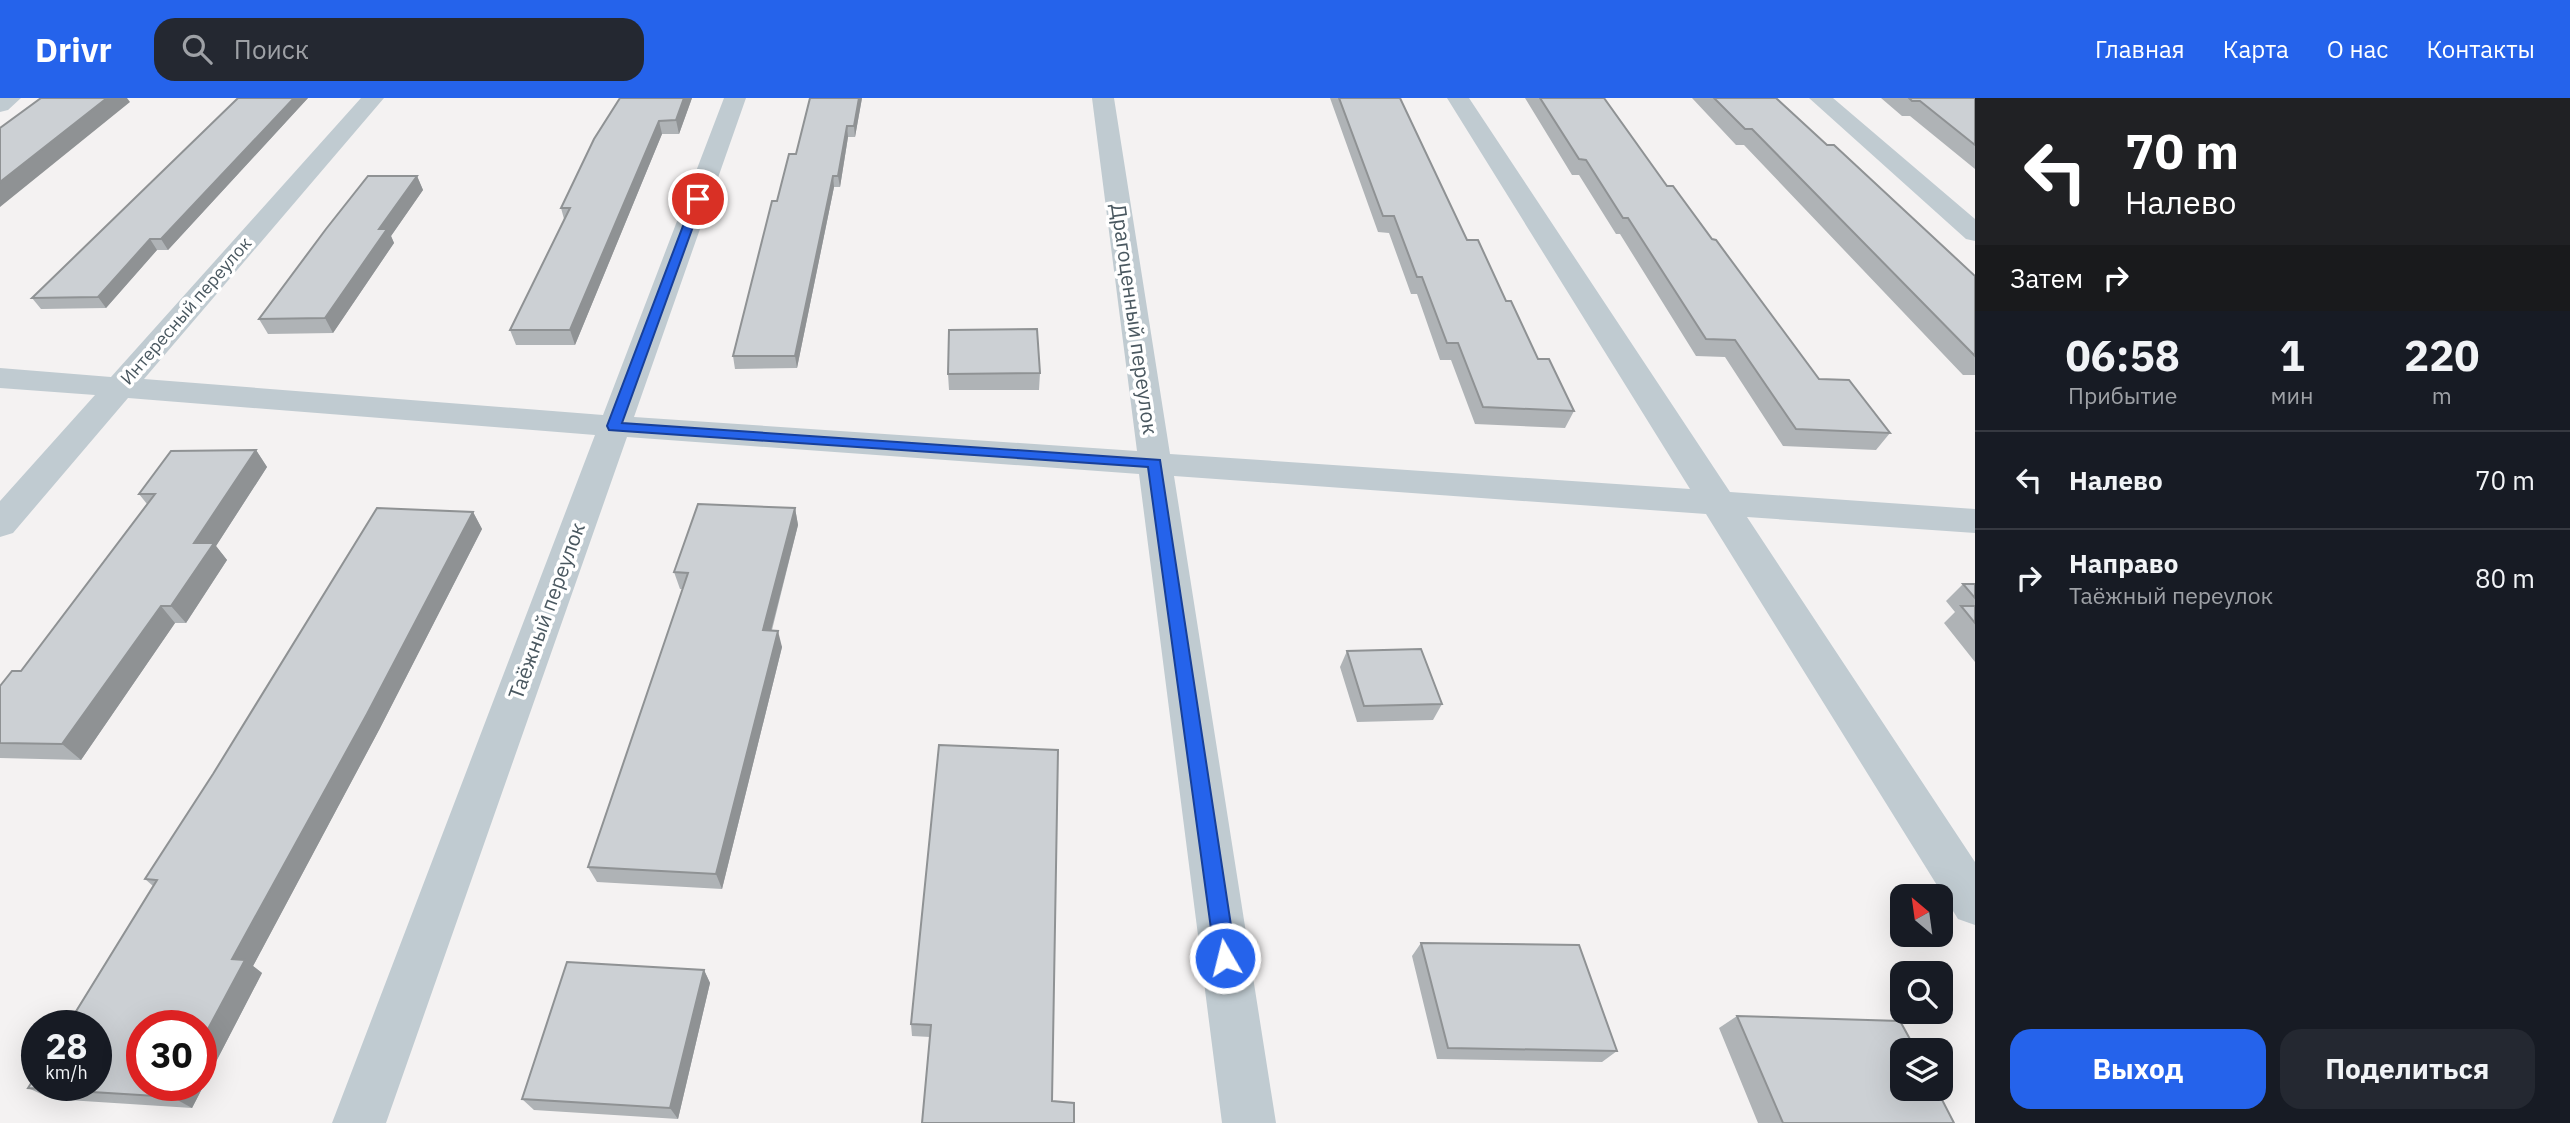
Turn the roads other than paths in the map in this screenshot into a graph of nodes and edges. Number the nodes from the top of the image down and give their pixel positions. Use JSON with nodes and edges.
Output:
{"nodes":[{"id":1,"x":10,"y":98,"type":"edge"},
{"id":2,"x":373,"y":98,"type":"edge"},
{"id":3,"x":734,"y":98,"type":"edge"},
{"id":4,"x":1103,"y":98,"type":"edge"},
{"id":5,"x":1458,"y":98,"type":"edge"},
{"id":6,"x":1820,"y":98,"type":"edge"},
{"id":7,"x":0,"y":105,"type":"edge"},
{"id":8,"x":1975,"y":233,"type":"edge"},
{"id":9,"x":0,"y":378,"type":"edge"},
{"id":10,"x":120,"y":387,"type":"junction"},
{"id":11,"x":614,"y":426,"type":"junction"},
{"id":12,"x":1155,"y":463,"type":"junction"},
{"id":13,"x":1717,"y":502,"type":"junction"},
{"id":14,"x":1975,"y":521,"type":"edge"},
{"id":15,"x":0,"y":524,"type":"edge"},
{"id":16,"x":1975,"y":903,"type":"edge"},
{"id":17,"x":359,"y":1123,"type":"edge"},
{"id":18,"x":1249,"y":1123,"type":"edge"}],
"edges":[{"from":1,"to":7,"type":"street"},
{"from":2,"to":10,"type":"street","name":"Интересный переулок"},
{"from":3,"to":11,"type":"street","name":"Таёжный переулок"},
{"from":4,"to":12,"type":"street","name":"Драгоценный переулок"},
{"from":5,"to":13,"type":"street"},
{"from":6,"to":8,"type":"street"},
{"from":9,"to":10,"type":"street"},
{"from":10,"to":11,"type":"street"},
{"from":10,"to":15,"type":"street","name":"Интересный переулок"},
{"from":11,"to":12,"type":"street"},
{"from":11,"to":17,"type":"street","name":"Таёжный переулок"},
{"from":12,"to":13,"type":"street"},
{"from":12,"to":18,"type":"street","name":"Драгоценный переулок"},
{"from":13,"to":14,"type":"street"},
{"from":13,"to":16,"type":"street"}]}
